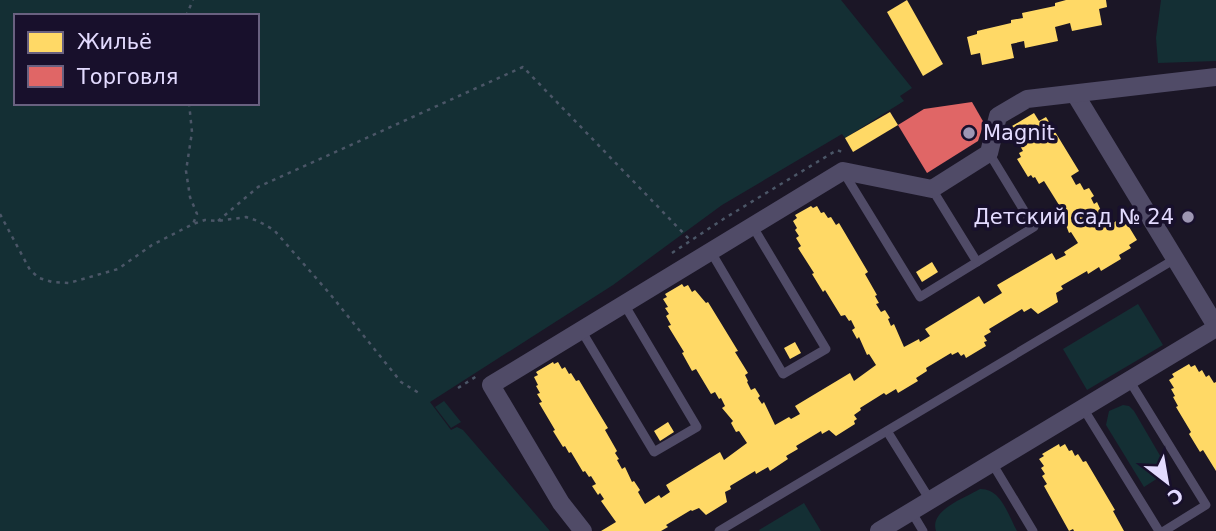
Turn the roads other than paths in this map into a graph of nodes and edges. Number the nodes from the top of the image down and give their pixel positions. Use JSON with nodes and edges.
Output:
{"nodes":[{"id":1,"x":1216,"y":77,"type":"edge"},
{"id":2,"x":1075,"y":94,"type":"junction"},
{"id":3,"x":989,"y":153,"type":"junction"},
{"id":4,"x":844,"y":171,"type":"junction"},
{"id":5,"x":932,"y":189,"type":"junction"},
{"id":6,"x":753,"y":227,"type":"junction"},
{"id":7,"x":710,"y":252,"type":"junction"},
{"id":8,"x":1175,"y":259,"type":"junction"},
{"id":9,"x":977,"y":262,"type":"junction"},
{"id":10,"x":624,"y":304,"type":"junction"},
{"id":11,"x":1216,"y":327,"type":"edge"},
{"id":12,"x":581,"y":330,"type":"junction"},
{"id":13,"x":1129,"y":380,"type":"junction"},
{"id":14,"x":1083,"y":408,"type":"junction"},
{"id":15,"x":887,"y":431,"type":"junction"},
{"id":16,"x":992,"y":463,"type":"junction"},
{"id":17,"x":930,"y":500,"type":"junction"},
{"id":18,"x":911,"y":512,"type":"junction"},
{"id":19,"x":583,"y":531,"type":"edge"},
{"id":20,"x":719,"y":531,"type":"edge"},
{"id":21,"x":879,"y":531,"type":"edge"},
{"id":22,"x":923,"y":531,"type":"edge"},
{"id":23,"x":1033,"y":531,"type":"edge"},
{"id":24,"x":1161,"y":531,"type":"edge"}],
"edges":[{"from":1,"to":2,"type":"street"},
{"from":2,"to":3,"type":"street"},
{"from":2,"to":8,"type":"street"},
{"from":3,"to":5,"type":"street"},
{"from":3,"to":9,"type":"lane"},
{"from":4,"to":5,"type":"street"},
{"from":4,"to":6,"type":"street"},
{"from":4,"to":9,"type":"lane"},
{"from":5,"to":9,"type":"lane"},
{"from":6,"to":7,"type":"street"},
{"from":6,"to":7,"type":"lane"},
{"from":7,"to":10,"type":"street"},
{"from":8,"to":11,"type":"street"},
{"from":8,"to":15,"type":"lane"},
{"from":10,"to":12,"type":"street"},
{"from":10,"to":12,"type":"lane"},
{"from":11,"to":13,"type":"street"},
{"from":12,"to":19,"type":"street"},
{"from":13,"to":14,"type":"street"},
{"from":13,"to":24,"type":"lane"},
{"from":14,"to":16,"type":"street"},
{"from":14,"to":24,"type":"lane"},
{"from":15,"to":17,"type":"lane"},
{"from":15,"to":20,"type":"lane"},
{"from":16,"to":17,"type":"street"},
{"from":16,"to":23,"type":"lane"},
{"from":17,"to":18,"type":"street"},
{"from":18,"to":21,"type":"street"},
{"from":18,"to":22,"type":"lane"}]}
